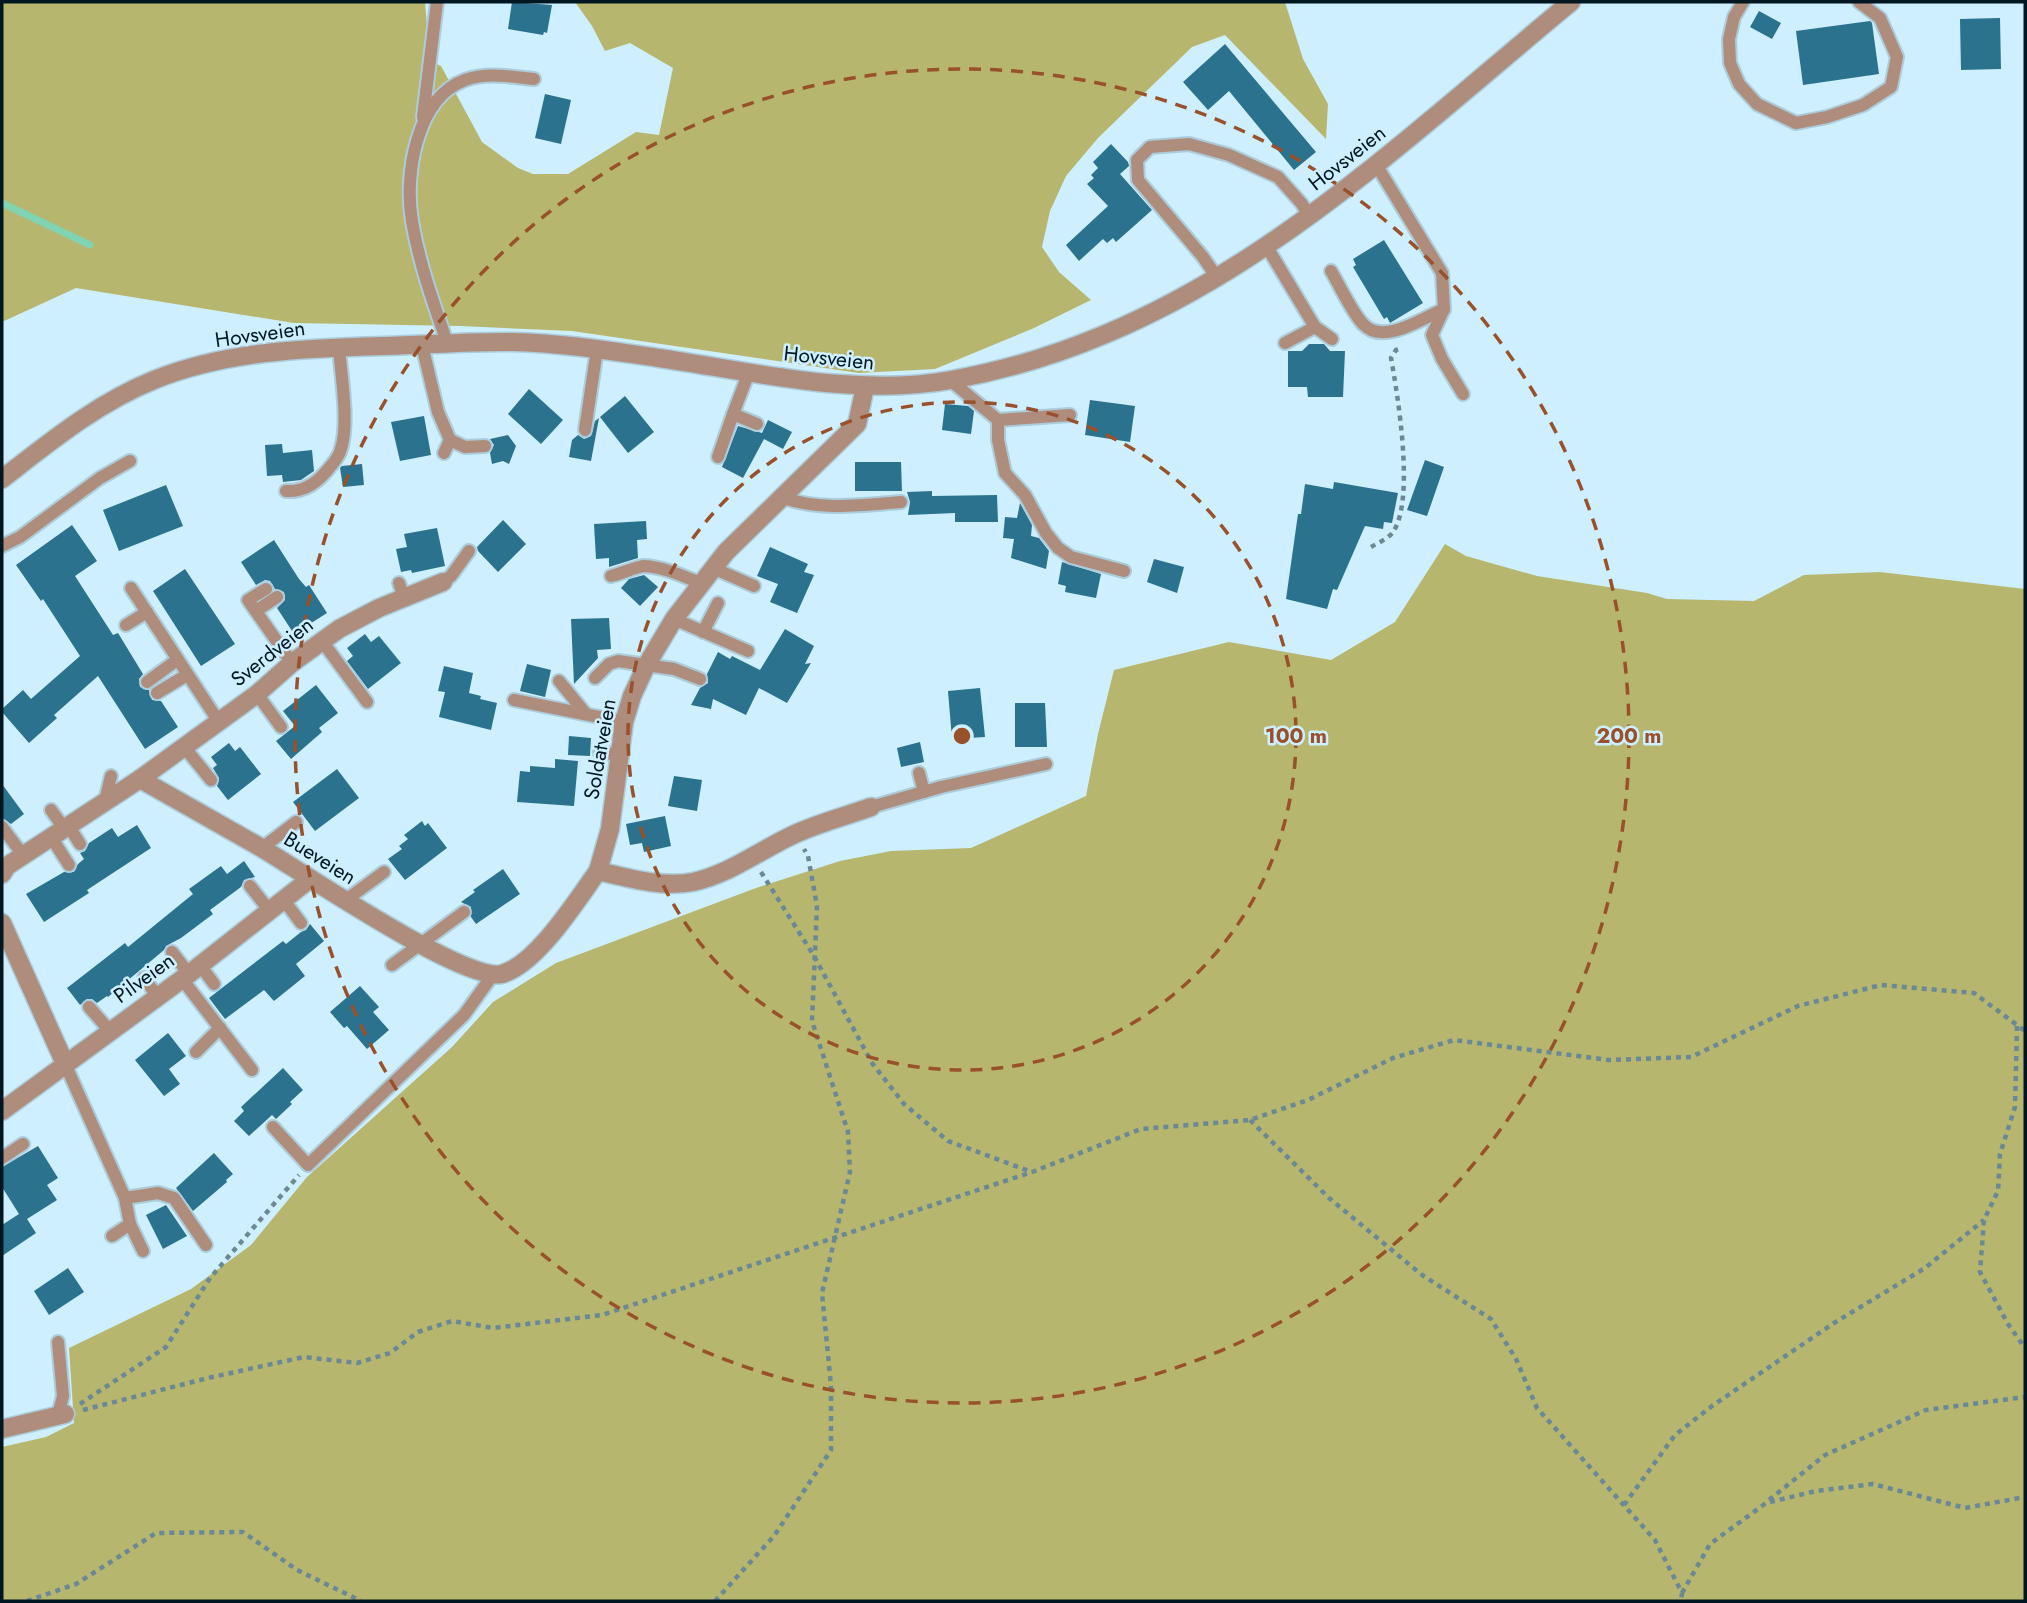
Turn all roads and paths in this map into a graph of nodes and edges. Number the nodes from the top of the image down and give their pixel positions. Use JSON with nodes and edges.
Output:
{"nodes":[{"id":1,"x":437,"y":2,"type":"edge"},
{"id":2,"x":1571,"y":2,"type":"edge"},
{"id":3,"x":1743,"y":2,"type":"edge"},
{"id":4,"x":1859,"y":2,"type":"edge"},
{"id":5,"x":534,"y":79,"type":"dead end"},
{"id":6,"x":422,"y":124,"type":"junction"},
{"id":7,"x":1377,"y":166,"type":"junction"},
{"id":8,"x":1309,"y":216,"type":"junction"},
{"id":9,"x":1267,"y":247,"type":"junction"},
{"id":10,"x":1331,"y":271,"type":"dead end"},
{"id":11,"x":1218,"y":279,"type":"junction"},
{"id":12,"x":1444,"y":309,"type":"junction"},
{"id":13,"x":1315,"y":327,"type":"junction"},
{"id":14,"x":1432,"y":335,"type":"junction"},
{"id":15,"x":1332,"y":339,"type":"dead end"},
{"id":16,"x":1285,"y":342,"type":"dead end"},
{"id":17,"x":422,"y":345,"type":"junction"},
{"id":18,"x":448,"y":345,"type":"junction"},
{"id":19,"x":339,"y":347,"type":"junction"},
{"id":20,"x":597,"y":349,"type":"junction"},
{"id":21,"x":749,"y":372,"type":"junction"},
{"id":22,"x":950,"y":380,"type":"junction"},
{"id":23,"x":865,"y":387,"type":"junction"},
{"id":24,"x":1463,"y":394,"type":"dead end"},
{"id":25,"x":733,"y":414,"type":"junction"},
{"id":26,"x":1070,"y":415,"type":"dead end"},
{"id":27,"x":998,"y":420,"type":"junction"},
{"id":28,"x":757,"y":424,"type":"dead end"},
{"id":29,"x":585,"y":430,"type":"dead end"},
{"id":30,"x":450,"y":440,"type":"junction"},
{"id":31,"x":485,"y":446,"type":"dead end"},
{"id":32,"x":444,"y":453,"type":"dead end"},
{"id":33,"x":718,"y":457,"type":"dead end"},
{"id":34,"x":130,"y":461,"type":"dead end"},
{"id":35,"x":2,"y":479,"type":"edge"},
{"id":36,"x":286,"y":491,"type":"dead end"},
{"id":37,"x":784,"y":498,"type":"junction"},
{"id":38,"x":901,"y":502,"type":"dead end"},
{"id":39,"x":2,"y":546,"type":"edge"},
{"id":40,"x":1371,"y":547,"type":"dead end"},
{"id":41,"x":469,"y":551,"type":"dead end"},
{"id":42,"x":713,"y":568,"type":"junction"},
{"id":43,"x":1124,"y":570,"type":"dead end"},
{"id":44,"x":611,"y":576,"type":"dead end"},
{"id":45,"x":443,"y":582,"type":"joint"},
{"id":46,"x":700,"y":583,"type":"junction"},
{"id":47,"x":754,"y":586,"type":"dead end"},
{"id":48,"x":131,"y":588,"type":"dead end"},
{"id":49,"x":266,"y":589,"type":"dead end"},
{"id":50,"x":277,"y":597,"type":"dead end"},
{"id":51,"x":718,"y":603,"type":"dead end"},
{"id":52,"x":256,"y":611,"type":"junction"},
{"id":53,"x":147,"y":612,"type":"junction"},
{"id":54,"x":674,"y":619,"type":"junction"},
{"id":55,"x":126,"y":625,"type":"dead end"},
{"id":56,"x":703,"y":632,"type":"junction"},
{"id":57,"x":322,"y":641,"type":"junction"},
{"id":58,"x":748,"y":651,"type":"dead end"},
{"id":59,"x":177,"y":660,"type":"junction"},
{"id":60,"x":292,"y":663,"type":"junction"},
{"id":61,"x":646,"y":666,"type":"junction"},
{"id":62,"x":187,"y":675,"type":"junction"},
{"id":63,"x":595,"y":678,"type":"dead end"},
{"id":64,"x":700,"y":679,"type":"dead end"},
{"id":65,"x":559,"y":681,"type":"dead end"},
{"id":66,"x":147,"y":682,"type":"dead end"},
{"id":67,"x":157,"y":693,"type":"dead end"},
{"id":68,"x":257,"y":694,"type":"junction"},
{"id":69,"x":514,"y":700,"type":"dead end"},
{"id":70,"x":367,"y":702,"type":"dead end"},
{"id":71,"x":586,"y":714,"type":"junction"},
{"id":72,"x":219,"y":722,"type":"junction"},
{"id":73,"x":624,"y":722,"type":"junction"},
{"id":74,"x":281,"y":727,"type":"dead end"},
{"id":75,"x":185,"y":748,"type":"junction"},
{"id":76,"x":600,"y":753,"type":"dead end"},
{"id":77,"x":621,"y":754,"type":"junction"},
{"id":78,"x":1046,"y":764,"type":"dead end"},
{"id":79,"x":919,"y":773,"type":"dead end"},
{"id":80,"x":111,"y":776,"type":"dead end"},
{"id":81,"x":140,"y":779,"type":"junction"},
{"id":82,"x":211,"y":780,"type":"dead end"},
{"id":83,"x":924,"y":792,"type":"junction"},
{"id":84,"x":105,"y":801,"type":"junction"},
{"id":85,"x":871,"y":807,"type":"joint"},
{"id":86,"x":51,"y":810,"type":"dead end"},
{"id":87,"x":296,"y":822,"type":"dead end"},
{"id":88,"x":2,"y":827,"type":"edge"},
{"id":89,"x":61,"y":830,"type":"junction"},
{"id":90,"x":796,"y":833,"type":"junction"},
{"id":91,"x":80,"y":844,"type":"dead end"},
{"id":92,"x":262,"y":848,"type":"junction"},
{"id":93,"x":23,"y":855,"type":"junction"},
{"id":94,"x":752,"y":857,"type":"junction"},
{"id":95,"x":68,"y":865,"type":"dead end"},
{"id":96,"x":598,"y":871,"type":"junction"},
{"id":97,"x":384,"y":872,"type":"dead end"},
{"id":98,"x":2,"y":874,"type":"edge"},
{"id":99,"x":310,"y":879,"type":"junction"},
{"id":100,"x":250,"y":886,"type":"dead end"},
{"id":101,"x":346,"y":900,"type":"junction"},
{"id":102,"x":276,"y":905,"type":"junction"},
{"id":103,"x":464,"y":912,"type":"dead end"},
{"id":104,"x":2,"y":923,"type":"edge"},
{"id":105,"x":301,"y":923,"type":"dead end"},
{"id":106,"x":420,"y":944,"type":"junction"},
{"id":107,"x":172,"y":952,"type":"dead end"},
{"id":108,"x":814,"y":956,"type":"junction"},
{"id":109,"x":392,"y":965,"type":"dead end"},
{"id":110,"x":190,"y":973,"type":"junction"},
{"id":111,"x":492,"y":976,"type":"junction"},
{"id":112,"x":144,"y":978,"type":"dead end"},
{"id":113,"x":214,"y":985,"type":"dead end"},
{"id":114,"x":158,"y":996,"type":"junction"},
{"id":115,"x":89,"y":1007,"type":"dead end"},
{"id":116,"x":2017,"y":1026,"type":"junction"},
{"id":117,"x":220,"y":1028,"type":"junction"},
{"id":118,"x":110,"y":1031,"type":"junction"},
{"id":119,"x":2025,"y":1031,"type":"edge"},
{"id":120,"x":196,"y":1052,"type":"dead end"},
{"id":121,"x":66,"y":1066,"type":"junction"},
{"id":122,"x":252,"y":1070,"type":"dead end"},
{"id":123,"x":2,"y":1111,"type":"edge"},
{"id":124,"x":1250,"y":1119,"type":"junction"},
{"id":125,"x":273,"y":1127,"type":"dead end"},
{"id":126,"x":23,"y":1144,"type":"dead end"},
{"id":127,"x":2,"y":1158,"type":"edge"},
{"id":128,"x":308,"y":1165,"type":"junction"},
{"id":129,"x":1032,"y":1172,"type":"junction"},
{"id":130,"x":125,"y":1198,"type":"junction"},
{"id":131,"x":1984,"y":1220,"type":"junction"},
{"id":132,"x":130,"y":1224,"type":"junction"},
{"id":133,"x":112,"y":1236,"type":"dead end"},
{"id":134,"x":835,"y":1238,"type":"junction"},
{"id":135,"x":206,"y":1245,"type":"dead end"},
{"id":136,"x":143,"y":1251,"type":"dead end"},
{"id":137,"x":58,"y":1342,"type":"dead end"},
{"id":138,"x":2025,"y":1348,"type":"edge"},
{"id":139,"x":2025,"y":1397,"type":"edge"},
{"id":140,"x":62,"y":1415,"type":"junction"},
{"id":141,"x":2,"y":1429,"type":"edge"},
{"id":142,"x":2025,"y":1497,"type":"edge"},
{"id":143,"x":1766,"y":1503,"type":"junction"},
{"id":144,"x":1624,"y":1505,"type":"junction"},
{"id":145,"x":1682,"y":1594,"type":"junction"},
{"id":146,"x":27,"y":1601,"type":"edge"},
{"id":147,"x":362,"y":1601,"type":"edge"},
{"id":148,"x":715,"y":1601,"type":"edge"},
{"id":149,"x":1681,"y":1601,"type":"edge"}],
"edges":[{"from":1,"to":6,"type":"lane"},
{"from":2,"to":7,"type":"street","name":"Hovsveien"},
{"from":3,"to":4,"type":"lane"},
{"from":5,"to":6,"type":"lane"},
{"from":6,"to":18,"type":"lane"},
{"from":7,"to":8,"type":"street","name":"Hovsveien"},
{"from":7,"to":12,"type":"lane"},
{"from":8,"to":9,"type":"street","name":"Hovsveien"},
{"from":8,"to":11,"type":"lane"},
{"from":9,"to":11,"type":"street","name":"Hovsveien"},
{"from":9,"to":13,"type":"lane"},
{"from":10,"to":12,"type":"lane"},
{"from":11,"to":22,"type":"street","name":"Hovsveien"},
{"from":12,"to":14,"type":"lane"},
{"from":13,"to":15,"type":"lane"},
{"from":13,"to":16,"type":"lane"},
{"from":14,"to":24,"type":"lane"},
{"from":14,"to":40,"type":"path"},
{"from":17,"to":18,"type":"street","name":"Hovsveien"},
{"from":17,"to":19,"type":"street","name":"Hovsveien"},
{"from":17,"to":30,"type":"lane"},
{"from":18,"to":20,"type":"street","name":"Hovsveien"},
{"from":19,"to":35,"type":"street","name":"Hovsveien"},
{"from":19,"to":36,"type":"lane"},
{"from":20,"to":21,"type":"street","name":"Hovsveien"},
{"from":20,"to":29,"type":"lane"},
{"from":21,"to":23,"type":"street","name":"Hovsveien"},
{"from":21,"to":25,"type":"lane"},
{"from":22,"to":23,"type":"street","name":"Hovsveien"},
{"from":22,"to":27,"type":"lane"},
{"from":23,"to":37,"type":"street","name":"Soldatveien"},
{"from":25,"to":28,"type":"lane"},
{"from":25,"to":33,"type":"lane"},
{"from":26,"to":27,"type":"lane"},
{"from":27,"to":43,"type":"lane"},
{"from":30,"to":31,"type":"lane"},
{"from":30,"to":32,"type":"lane"},
{"from":34,"to":39,"type":"lane"},
{"from":37,"to":38,"type":"lane"},
{"from":37,"to":42,"type":"street","name":"Soldatveien"},
{"from":41,"to":45,"type":"lane"},
{"from":42,"to":46,"type":"street","name":"Soldatveien"},
{"from":42,"to":47,"type":"lane"},
{"from":44,"to":46,"type":"lane"},
{"from":45,"to":57,"type":"street","name":"Sverdveien"},
{"from":46,"to":54,"type":"street","name":"Soldatveien"},
{"from":48,"to":53,"type":"lane"},
{"from":49,"to":52,"type":"lane"},
{"from":50,"to":52,"type":"lane"},
{"from":51,"to":56,"type":"lane"},
{"from":52,"to":60,"type":"lane"},
{"from":53,"to":55,"type":"lane"},
{"from":53,"to":59,"type":"lane"},
{"from":54,"to":56,"type":"lane"},
{"from":54,"to":61,"type":"street","name":"Soldatveien"},
{"from":56,"to":58,"type":"lane"},
{"from":57,"to":60,"type":"street","name":"Sverdveien"},
{"from":57,"to":70,"type":"lane"},
{"from":59,"to":62,"type":"lane"},
{"from":59,"to":66,"type":"lane"},
{"from":60,"to":68,"type":"street","name":"Sverdveien"},
{"from":61,"to":63,"type":"lane"},
{"from":61,"to":64,"type":"lane"},
{"from":61,"to":73,"type":"street","name":"Soldatveien"},
{"from":62,"to":67,"type":"lane"},
{"from":62,"to":72,"type":"lane"},
{"from":65,"to":71,"type":"lane"},
{"from":68,"to":72,"type":"street","name":"Sverdveien"},
{"from":68,"to":74,"type":"lane"},
{"from":69,"to":71,"type":"lane"},
{"from":71,"to":73,"type":"lane"},
{"from":72,"to":75,"type":"street","name":"Sverdveien"},
{"from":73,"to":77,"type":"street","name":"Soldatveien"},
{"from":75,"to":81,"type":"street","name":"Sverdveien"},
{"from":75,"to":82,"type":"lane"},
{"from":76,"to":77,"type":"lane"},
{"from":77,"to":96,"type":"street","name":"Soldatveien"},
{"from":78,"to":83,"type":"lane"},
{"from":79,"to":83,"type":"lane"},
{"from":80,"to":84,"type":"lane"},
{"from":81,"to":84,"type":"street"},
{"from":81,"to":92,"type":"street","name":"Bueveien"},
{"from":83,"to":85,"type":"lane"},
{"from":84,"to":89,"type":"street"},
{"from":85,"to":90,"type":"street"},
{"from":86,"to":89,"type":"lane"},
{"from":87,"to":92,"type":"lane"},
{"from":88,"to":93,"type":"lane"},
{"from":89,"to":91,"type":"lane"},
{"from":89,"to":93,"type":"street"},
{"from":89,"to":95,"type":"lane"},
{"from":90,"to":94,"type":"street"},
{"from":90,"to":108,"type":"path"},
{"from":92,"to":99,"type":"street","name":"Bueveien"},
{"from":93,"to":98,"type":"street"},
{"from":94,"to":96,"type":"street"},
{"from":94,"to":108,"type":"path"},
{"from":96,"to":111,"type":"street"},
{"from":97,"to":101,"type":"lane"},
{"from":99,"to":101,"type":"street","name":"Bueveien"},
{"from":99,"to":102,"type":"street","name":"Pilveien"},
{"from":100,"to":102,"type":"lane"},
{"from":101,"to":106,"type":"street","name":"Bueveien"},
{"from":102,"to":105,"type":"lane"},
{"from":102,"to":110,"type":"street","name":"Pilveien"},
{"from":103,"to":106,"type":"lane"},
{"from":104,"to":121,"type":"street"},
{"from":106,"to":109,"type":"lane"},
{"from":106,"to":111,"type":"street","name":"Bueveien"},
{"from":107,"to":110,"type":"lane"},
{"from":108,"to":129,"type":"path"},
{"from":108,"to":134,"type":"path"},
{"from":110,"to":113,"type":"lane"},
{"from":110,"to":114,"type":"street","name":"Pilveien"},
{"from":110,"to":117,"type":"lane"},
{"from":111,"to":128,"type":"lane"},
{"from":112,"to":114,"type":"lane"},
{"from":114,"to":118,"type":"street","name":"Pilveien"},
{"from":115,"to":118,"type":"lane"},
{"from":116,"to":119,"type":"path"},
{"from":116,"to":124,"type":"path"},
{"from":116,"to":131,"type":"path"},
{"from":117,"to":120,"type":"lane"},
{"from":117,"to":122,"type":"lane"},
{"from":118,"to":121,"type":"street","name":"Pilveien"},
{"from":121,"to":123,"type":"street","name":"Pilveien"},
{"from":121,"to":130,"type":"lane"},
{"from":124,"to":129,"type":"path"},
{"from":124,"to":144,"type":"path"},
{"from":125,"to":128,"type":"lane"},
{"from":126,"to":127,"type":"lane"},
{"from":128,"to":140,"type":"path"},
{"from":129,"to":134,"type":"path"},
{"from":130,"to":132,"type":"lane"},
{"from":130,"to":135,"type":"lane"},
{"from":131,"to":138,"type":"path"},
{"from":131,"to":144,"type":"path"},
{"from":132,"to":133,"type":"lane"},
{"from":132,"to":136,"type":"lane"},
{"from":134,"to":140,"type":"path"},
{"from":134,"to":148,"type":"path"},
{"from":137,"to":140,"type":"lane"},
{"from":139,"to":143,"type":"path"},
{"from":140,"to":141,"type":"street"},
{"from":142,"to":143,"type":"path"},
{"from":143,"to":145,"type":"path"},
{"from":144,"to":145,"type":"path"},
{"from":145,"to":149,"type":"path"},
{"from":146,"to":147,"type":"path"}]}
